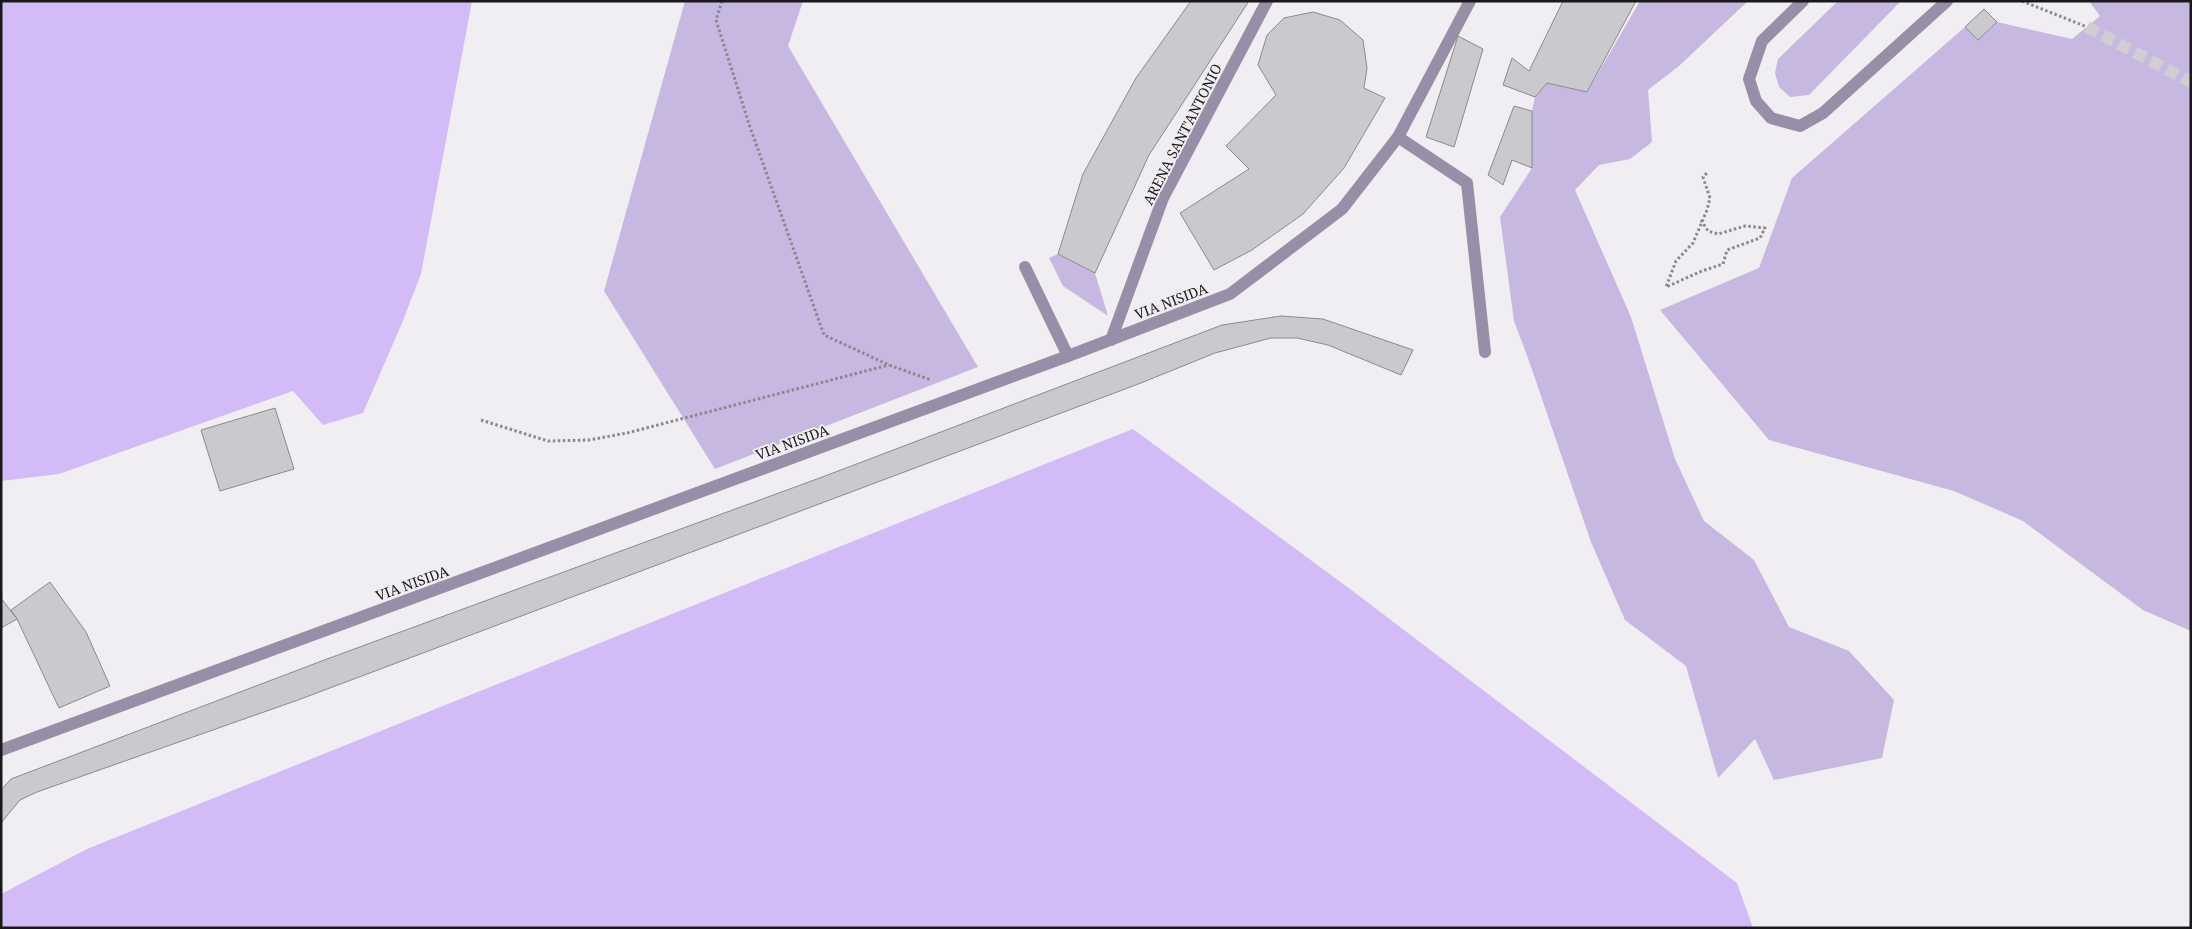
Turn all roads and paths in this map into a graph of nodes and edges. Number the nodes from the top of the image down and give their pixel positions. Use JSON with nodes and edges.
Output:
{"nodes":[{"id":1,"x":722,"y":1,"type":"edge"},
{"id":2,"x":1267,"y":1,"type":"edge"},
{"id":3,"x":1470,"y":1,"type":"edge"},
{"id":4,"x":1803,"y":1,"type":"edge"},
{"id":5,"x":1947,"y":1,"type":"edge"},
{"id":6,"x":2022,"y":1,"type":"edge"},
{"id":7,"x":2087,"y":27,"type":"tunnel mouth"},
{"id":8,"x":1398,"y":137,"type":"junction"},
{"id":9,"x":1708,"y":172,"type":"dead end"},
{"id":10,"x":1701,"y":220,"type":"junction"},
{"id":11,"x":1025,"y":267,"type":"dead end"},
{"id":12,"x":1111,"y":340,"type":"junction"},
{"id":13,"x":1485,"y":352,"type":"dead end"},
{"id":14,"x":1068,"y":356,"type":"junction"},
{"id":15,"x":889,"y":364,"type":"junction"},
{"id":16,"x":956,"y":398,"type":"junction"},
{"id":17,"x":480,"y":420,"type":"dead end"},
{"id":18,"x":1,"y":750,"type":"edge"}],
"edges":[{"from":1,"to":15,"type":"path"},
{"from":2,"to":12,"type":"street","name":"ARENA SANT'ANTONIO"},
{"from":3,"to":8,"type":"street","name":"VIA NISIDA"},
{"from":4,"to":5,"type":"street"},
{"from":6,"to":7,"type":"path"},
{"from":8,"to":12,"type":"street","name":"VIA NISIDA"},
{"from":8,"to":13,"type":"street"},
{"from":9,"to":10,"type":"path"},
{"from":10,"to":10,"type":"path"},
{"from":11,"to":14,"type":"street"},
{"from":12,"to":14,"type":"street","name":"VIA NISIDA"},
{"from":14,"to":16,"type":"street","name":"VIA NISIDA"},
{"from":15,"to":16,"type":"path"},
{"from":15,"to":17,"type":"path"},
{"from":16,"to":18,"type":"street","name":"VIA NISIDA"}]}
